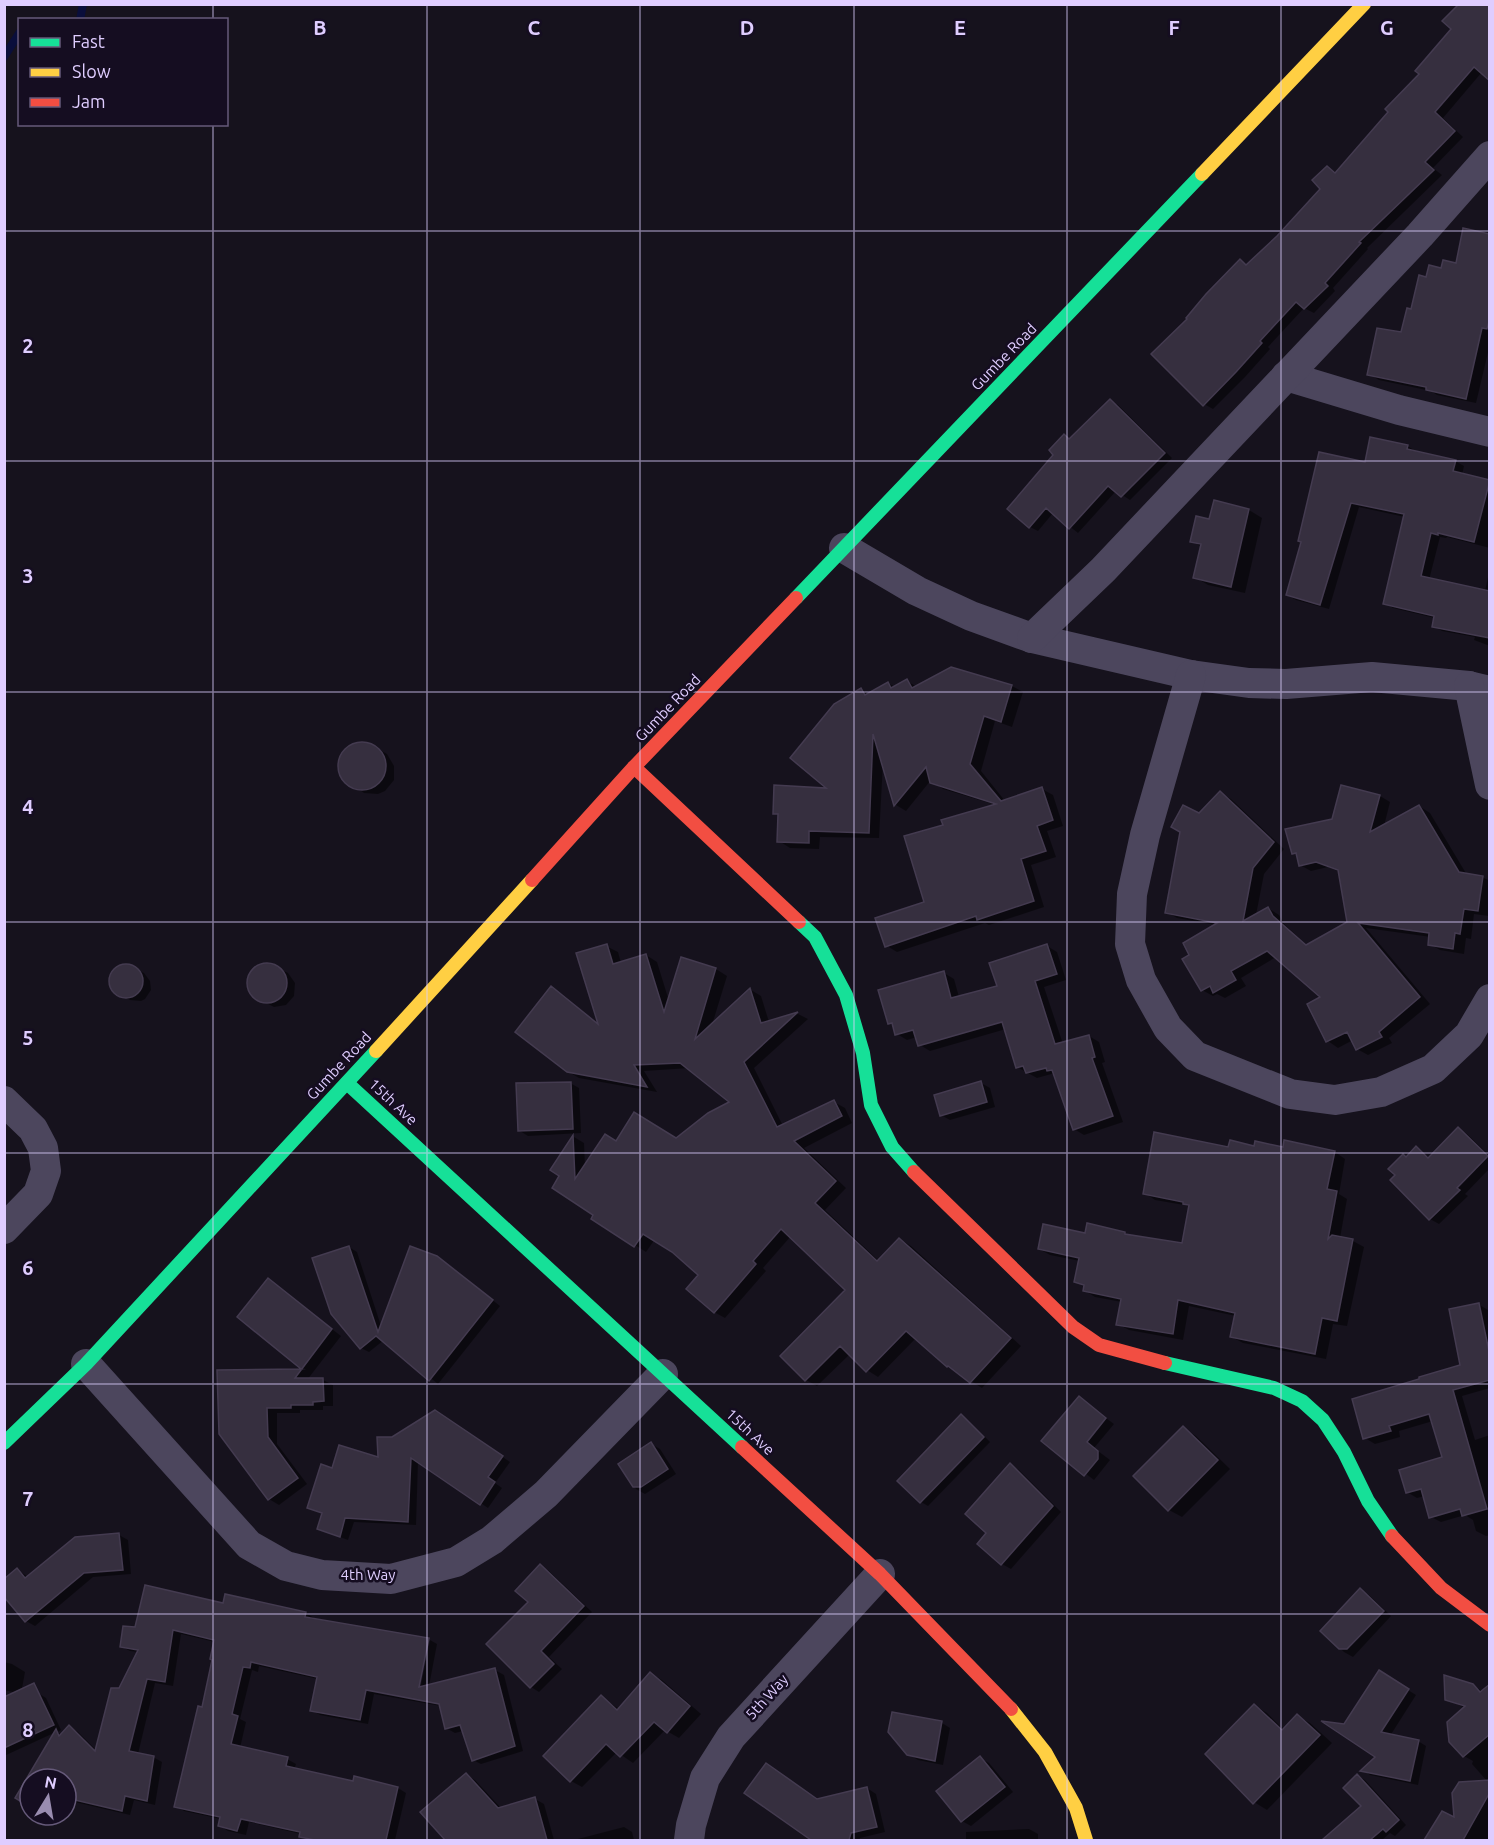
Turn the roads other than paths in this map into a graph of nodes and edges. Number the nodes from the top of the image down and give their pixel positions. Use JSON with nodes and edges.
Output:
{"nodes":[{"id":1,"x":1364,"y":4,"type":"edge"},
{"id":2,"x":1490,"y":156,"type":"edge"},
{"id":3,"x":1479,"y":180,"type":"edge"},
{"id":4,"x":1286,"y":376,"type":"junction"},
{"id":5,"x":1490,"y":432,"type":"edge"},
{"id":6,"x":844,"y":548,"type":"junction"},
{"id":7,"x":1032,"y":638,"type":"junction"},
{"id":8,"x":1191,"y":675,"type":"junction"},
{"id":9,"x":1479,"y":688,"type":"edge"},
{"id":10,"x":634,"y":768,"type":"junction"},
{"id":11,"x":1490,"y":785,"type":"edge"},
{"id":12,"x":1490,"y":999,"type":"edge"},
{"id":13,"x":347,"y":1083,"type":"junction"},
{"id":14,"x":4,"y":1101,"type":"edge"},
{"id":15,"x":4,"y":1229,"type":"edge"},
{"id":16,"x":86,"y":1364,"type":"junction"},
{"id":17,"x":663,"y":1374,"type":"junction"},
{"id":18,"x":4,"y":1443,"type":"edge"},
{"id":19,"x":880,"y":1574,"type":"junction"},
{"id":20,"x":1490,"y":1625,"type":"edge"},
{"id":21,"x":689,"y":1840,"type":"edge"},
{"id":22,"x":1086,"y":1840,"type":"edge"}],
"edges":[{"from":1,"to":6,"type":"street","name":"Gumbe Road"},
{"from":2,"to":3,"type":"street"},
{"from":3,"to":4,"type":"street"},
{"from":4,"to":5,"type":"street"},
{"from":4,"to":7,"type":"street"},
{"from":6,"to":7,"type":"street"},
{"from":6,"to":10,"type":"street","name":"Gumbe Road"},
{"from":7,"to":8,"type":"street"},
{"from":8,"to":9,"type":"street"},
{"from":8,"to":12,"type":"street"},
{"from":9,"to":11,"type":"street"},
{"from":10,"to":13,"type":"street","name":"Gumbe Road"},
{"from":10,"to":20,"type":"street"},
{"from":13,"to":16,"type":"street","name":"Gumbe Road"},
{"from":13,"to":17,"type":"street","name":"15th Ave"},
{"from":14,"to":15,"type":"street"},
{"from":16,"to":17,"type":"street","name":"4th Way"},
{"from":16,"to":18,"type":"street","name":"Gumbe Road"},
{"from":17,"to":19,"type":"street","name":"15th Ave"},
{"from":19,"to":21,"type":"street","name":"5th Way"},
{"from":19,"to":22,"type":"street","name":"15th Ave"}]}
